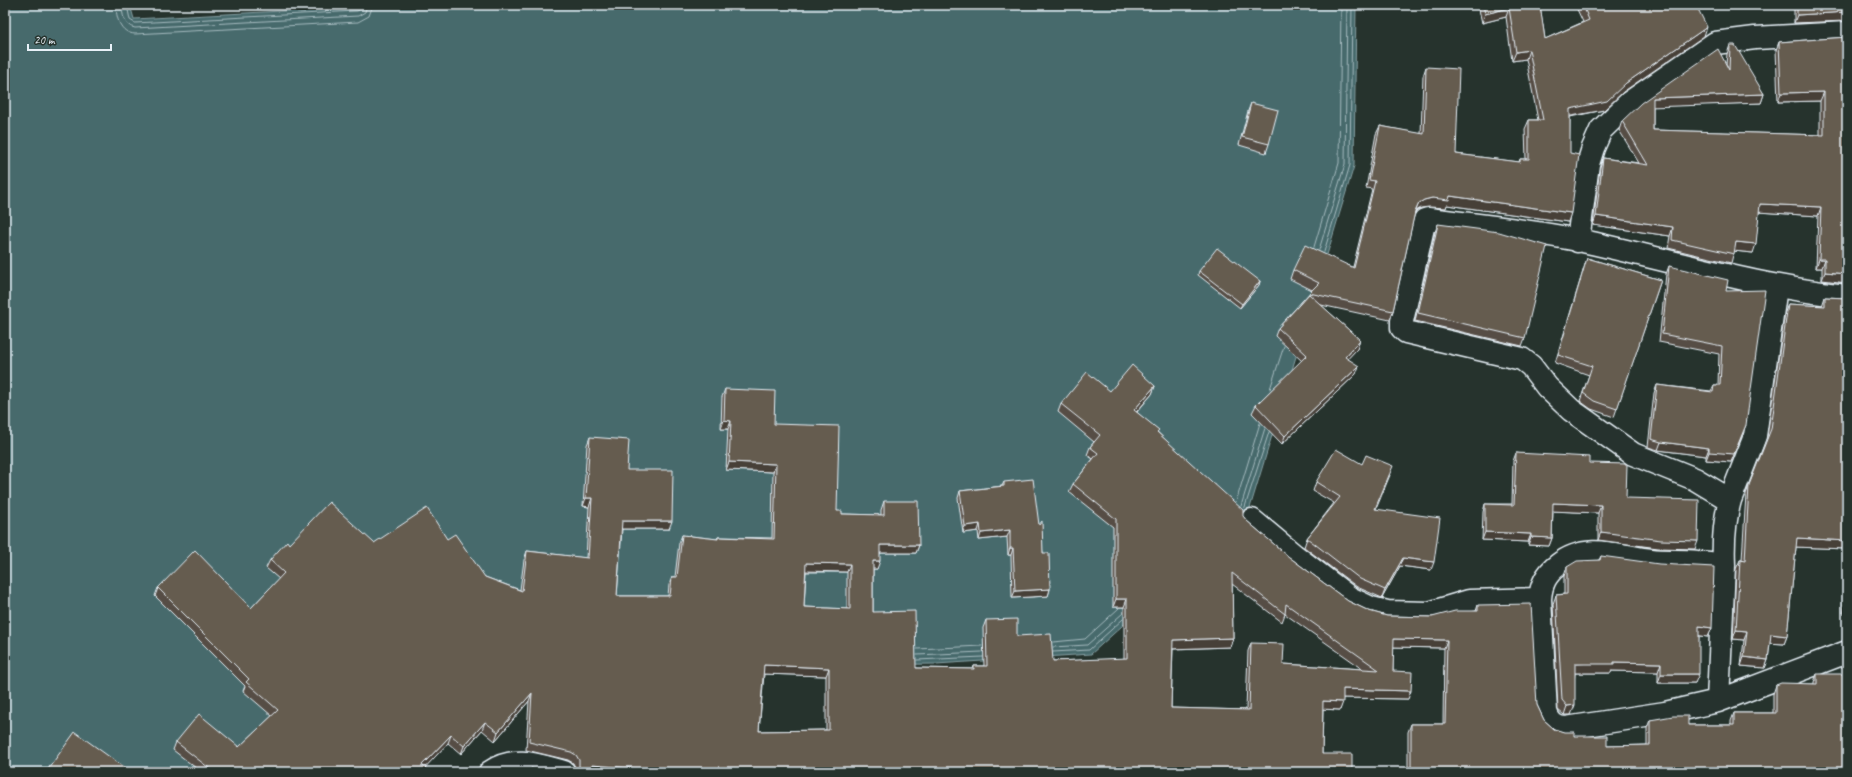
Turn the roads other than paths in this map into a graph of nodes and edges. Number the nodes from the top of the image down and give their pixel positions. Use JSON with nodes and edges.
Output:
{"nodes":[{"id":1,"x":1847,"y":32,"type":"edge"},
{"id":2,"x":1578,"y":240,"type":"junction"},
{"id":3,"x":1776,"y":287,"type":"junction"},
{"id":4,"x":1847,"y":296,"type":"edge"},
{"id":5,"x":1730,"y":500,"type":"junction"},
{"id":6,"x":1252,"y":520,"type":"dead end"},
{"id":7,"x":1724,"y":565,"type":"junction"},
{"id":8,"x":1540,"y":599,"type":"junction"},
{"id":9,"x":1847,"y":652,"type":"edge"},
{"id":10,"x":1718,"y":701,"type":"junction"},
{"id":11,"x":490,"y":772,"type":"edge"},
{"id":12,"x":564,"y":772,"type":"edge"}],
"edges":[{"from":1,"to":2,"type":"street"},
{"from":2,"to":3,"type":"street"},
{"from":2,"to":5,"type":"street"},
{"from":3,"to":4,"type":"street"},
{"from":3,"to":5,"type":"street"},
{"from":5,"to":7,"type":"street"},
{"from":6,"to":8,"type":"street"},
{"from":7,"to":8,"type":"street"},
{"from":7,"to":10,"type":"street"},
{"from":8,"to":10,"type":"street"},
{"from":9,"to":10,"type":"street"},
{"from":11,"to":12,"type":"street"}]}
